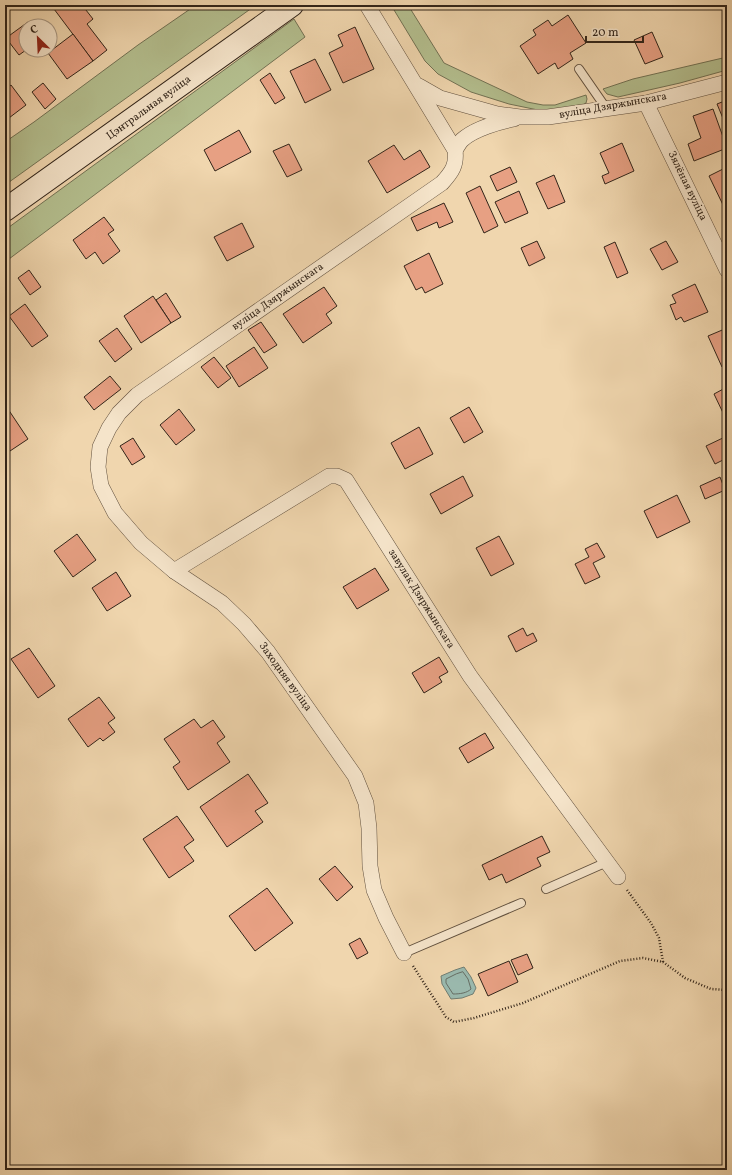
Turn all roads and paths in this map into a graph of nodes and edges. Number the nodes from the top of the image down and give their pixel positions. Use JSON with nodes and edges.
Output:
{"nodes":[{"id":1,"x":292,"y":5,"type":"edge"},
{"id":2,"x":367,"y":5,"type":"edge"},
{"id":3,"x":579,"y":69,"type":"dead end"},
{"id":4,"x":727,"y":82,"type":"edge"},
{"id":5,"x":416,"y":84,"type":"junction"},
{"id":6,"x":646,"y":103,"type":"junction"},
{"id":7,"x":606,"y":108,"type":"junction"},
{"id":8,"x":520,"y":117,"type":"junction"},
{"id":9,"x":455,"y":150,"type":"junction"},
{"id":10,"x":5,"y":210,"type":"edge"},
{"id":11,"x":727,"y":270,"type":"edge"},
{"id":12,"x":100,"y":447,"type":"joint"},
{"id":13,"x":174,"y":571,"type":"junction"},
{"id":14,"x":607,"y":862,"type":"junction"},
{"id":15,"x":618,"y":877,"type":"joint"},
{"id":16,"x":546,"y":889,"type":"dead end"},
{"id":17,"x":521,"y":903,"type":"dead end"},
{"id":18,"x":404,"y":952,"type":"junction"},
{"id":19,"x":663,"y":962,"type":"junction"},
{"id":20,"x":727,"y":990,"type":"edge"}],
"edges":[{"from":1,"to":10,"type":"main road","name":"Цэнтральная вуліца"},
{"from":2,"to":5,"type":"street","name":"вуліца Дзяржынскага"},
{"from":3,"to":7,"type":"lane"},
{"from":4,"to":6,"type":"street","name":"вуліца Дзяржынскага"},
{"from":5,"to":8,"type":"street","name":"вуліца Дзяржынскага"},
{"from":5,"to":9,"type":"street","name":"вуліца Дзяржынскага"},
{"from":6,"to":7,"type":"street","name":"вуліца Дзяржынскага"},
{"from":6,"to":11,"type":"street","name":"Зялёная вуліца"},
{"from":7,"to":8,"type":"street","name":"вуліца Дзяржынскага"},
{"from":8,"to":9,"type":"street","name":"вуліца Дзяржынскага"},
{"from":9,"to":12,"type":"street","name":"вуліца Дзяржынскага"},
{"from":12,"to":13,"type":"street","name":"Заходняя вуліца"},
{"from":13,"to":14,"type":"street","name":"завулак Дзяржынскага"},
{"from":13,"to":18,"type":"street","name":"Заходняя вуліца"},
{"from":14,"to":15,"type":"street","name":"завулак Дзяржынскага"},
{"from":14,"to":16,"type":"lane"},
{"from":15,"to":19,"type":"path"},
{"from":17,"to":18,"type":"lane"},
{"from":18,"to":19,"type":"path"},
{"from":19,"to":20,"type":"path"}]}
